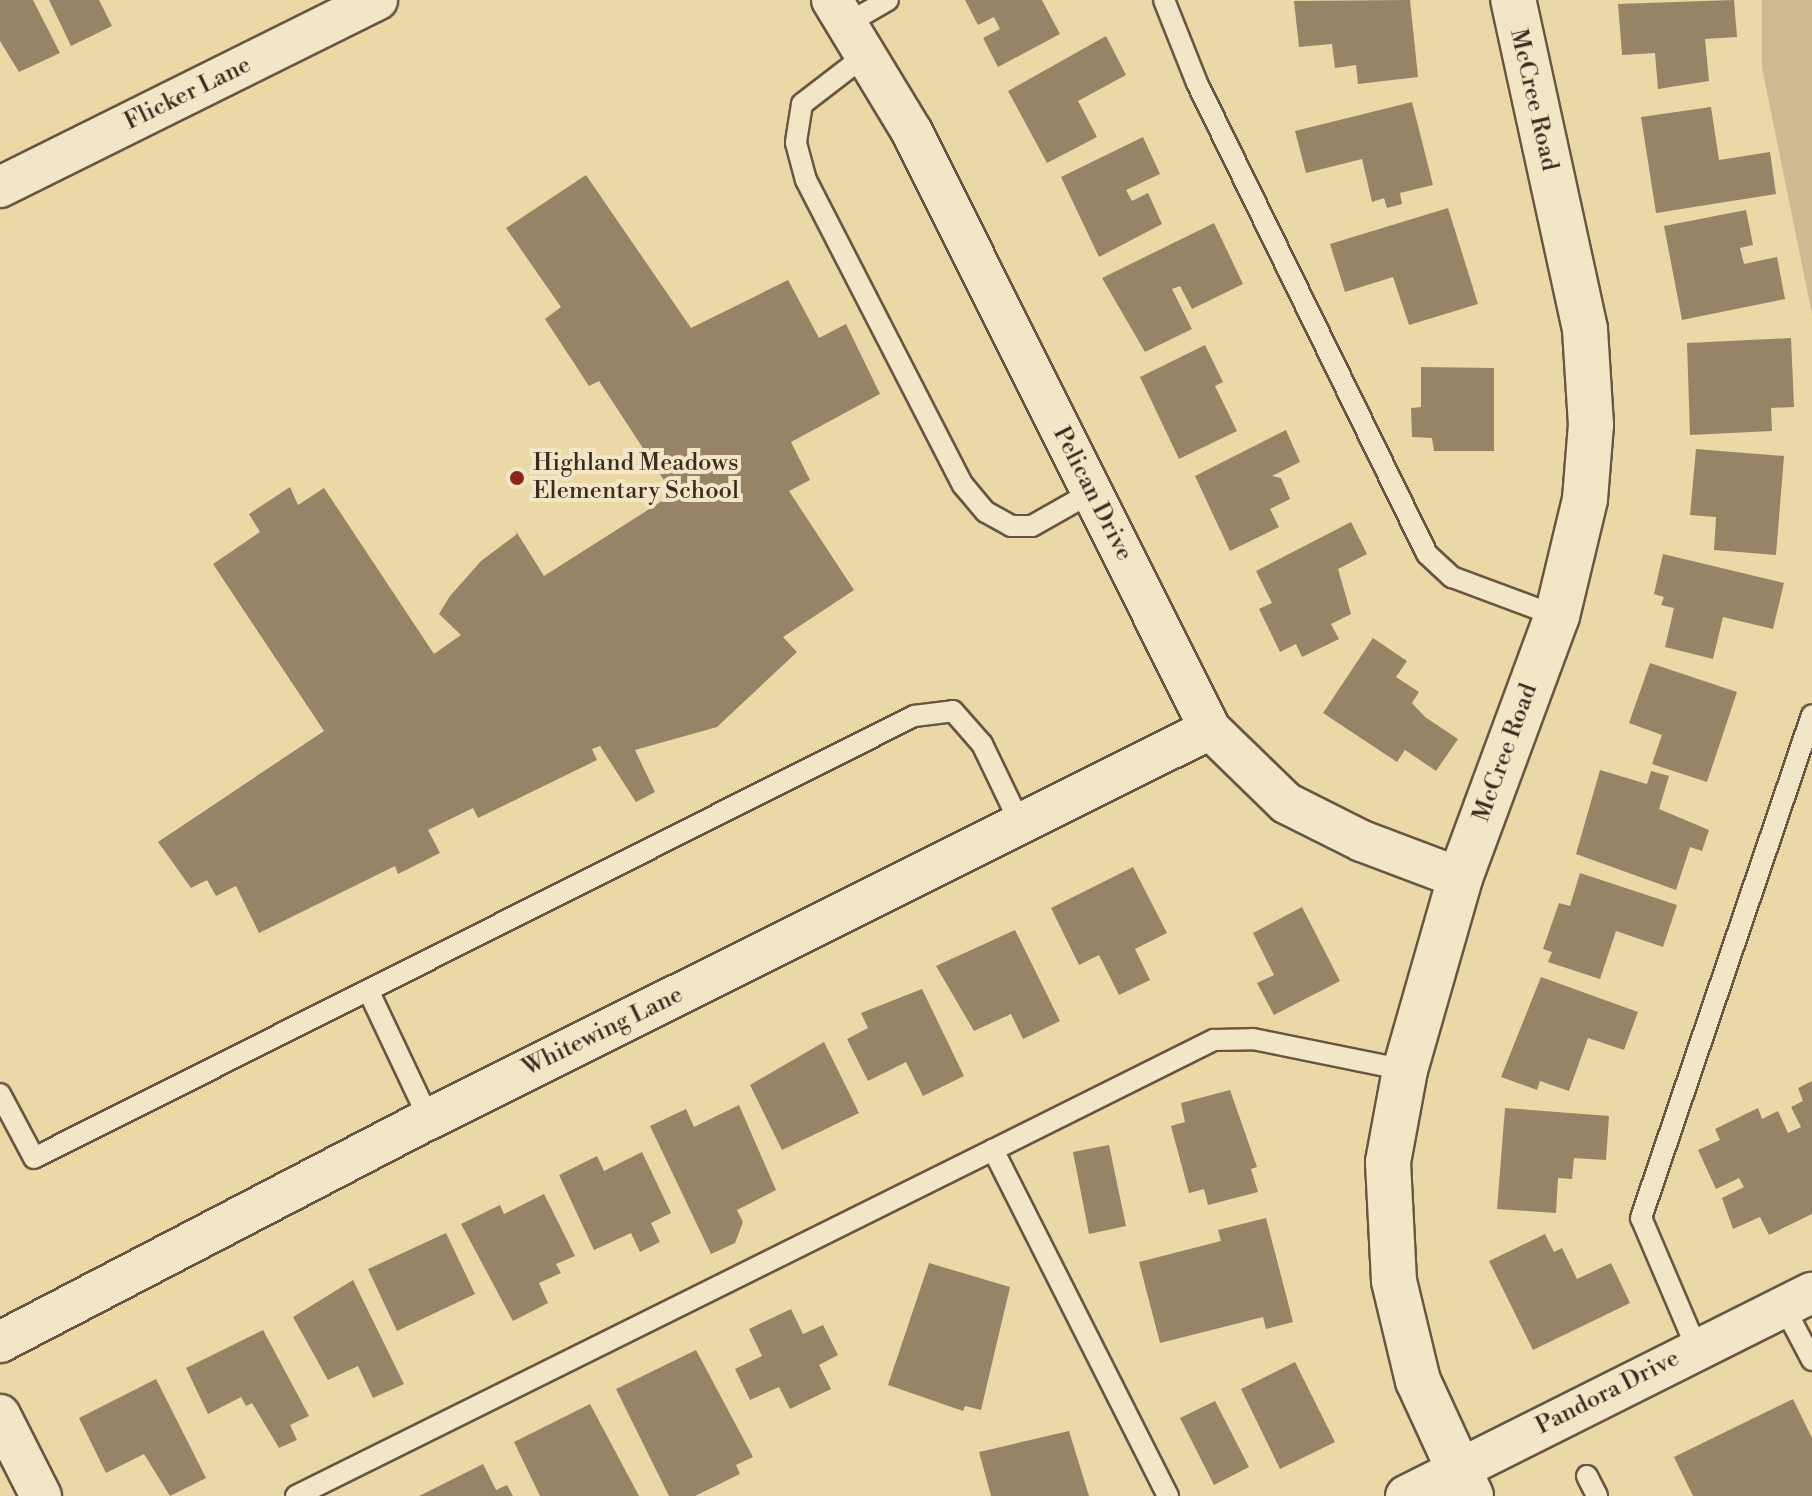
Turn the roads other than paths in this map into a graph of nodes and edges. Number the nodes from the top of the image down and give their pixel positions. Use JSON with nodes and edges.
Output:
{"nodes":[{"id":1,"x":377,"y":0,"type":"edge"},
{"id":2,"x":888,"y":0,"type":"edge"},
{"id":3,"x":1164,"y":0,"type":"edge"},
{"id":4,"x":1513,"y":0,"type":"edge"},
{"id":5,"x":849,"y":26,"type":"edge"},
{"id":6,"x":0,"y":187,"type":"edge"},
{"id":7,"x":1092,"y":492,"type":"junction"},
{"id":8,"x":1557,"y":616,"type":"junction"},
{"id":9,"x":1812,"y":715,"type":"edge"},
{"id":10,"x":1210,"y":729,"type":"junction"},
{"id":11,"x":1021,"y":825,"type":"junction"},
{"id":12,"x":1460,"y":878,"type":"junction"},
{"id":13,"x":369,"y":992,"type":"junction"},
{"id":14,"x":1405,"y":1070,"type":"junction"},
{"id":15,"x":0,"y":1094,"type":"edge"},
{"id":16,"x":429,"y":1119,"type":"junction"},
{"id":17,"x":993,"y":1150,"type":"junction"},
{"id":18,"x":1798,"y":1300,"type":"edge"},
{"id":19,"x":0,"y":1342,"type":"edge"},
{"id":20,"x":1697,"y":1349,"type":"junction"},
{"id":21,"x":1812,"y":1360,"type":"edge"},
{"id":22,"x":0,"y":1415,"type":"edge"},
{"id":23,"x":1587,"y":1476,"type":"dead end"},
{"id":24,"x":1464,"y":1483,"type":"edge"},
{"id":25,"x":41,"y":1496,"type":"edge"},
{"id":26,"x":296,"y":1496,"type":"edge"},
{"id":27,"x":1168,"y":1496,"type":"edge"},
{"id":28,"x":1406,"y":1496,"type":"edge"},
{"id":29,"x":1597,"y":1496,"type":"edge"}],
"edges":[{"from":1,"to":6,"type":"street","name":"Flicker Lane"},
{"from":2,"to":5,"type":"lane"},
{"from":3,"to":8,"type":"lane"},
{"from":4,"to":8,"type":"street","name":"McCree Road"},
{"from":5,"to":7,"type":"street","name":"Pelican Drive"},
{"from":5,"to":7,"type":"lane"},
{"from":7,"to":10,"type":"street","name":"Pelican Drive"},
{"from":8,"to":12,"type":"street","name":"McCree Road"},
{"from":9,"to":20,"type":"lane"},
{"from":10,"to":11,"type":"street","name":"Whitewing Lane"},
{"from":10,"to":12,"type":"street","name":"Pelican Drive"},
{"from":11,"to":13,"type":"lane"},
{"from":11,"to":16,"type":"street","name":"Whitewing Lane"},
{"from":12,"to":14,"type":"street","name":"McCree Road"},
{"from":13,"to":15,"type":"lane"},
{"from":13,"to":16,"type":"lane"},
{"from":14,"to":17,"type":"lane"},
{"from":14,"to":24,"type":"street","name":"McCree Road"},
{"from":16,"to":19,"type":"street","name":"Whitewing Lane"},
{"from":17,"to":26,"type":"lane"},
{"from":17,"to":27,"type":"lane"},
{"from":18,"to":20,"type":"street","name":"Pandora Drive"},
{"from":18,"to":21,"type":"lane"},
{"from":20,"to":24,"type":"street","name":"Pandora Drive"},
{"from":22,"to":25,"type":"street"},
{"from":23,"to":29,"type":"lane"},
{"from":24,"to":28,"type":"street","name":"Pandora Drive"}]}
